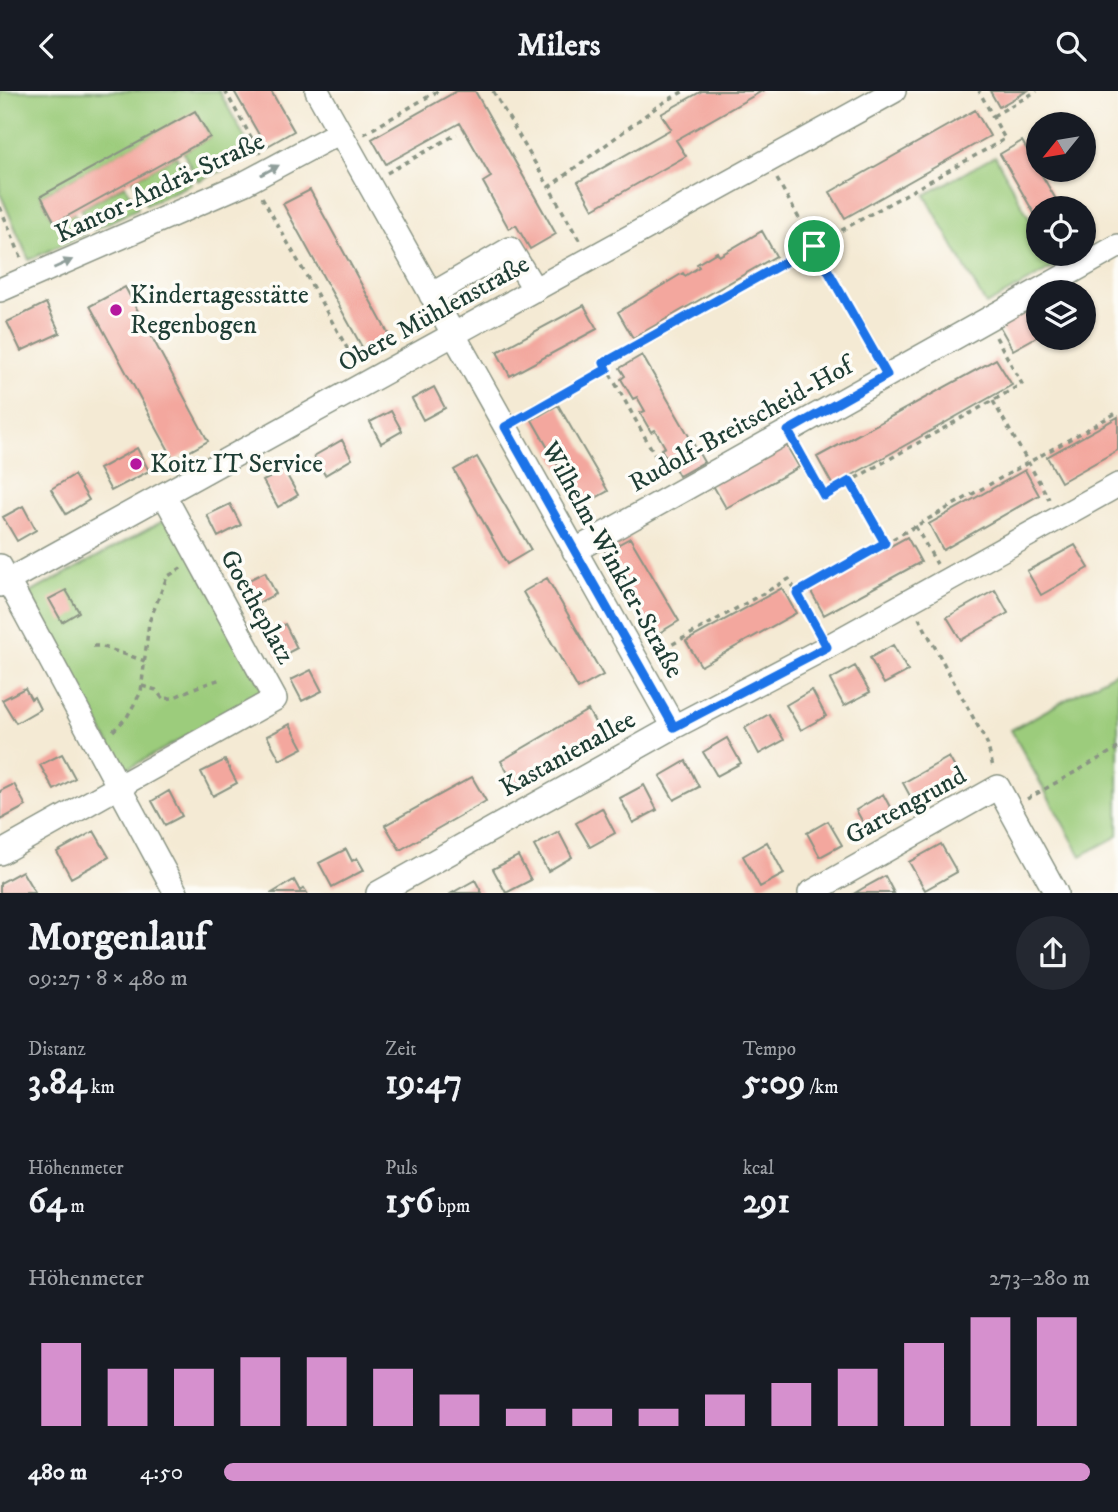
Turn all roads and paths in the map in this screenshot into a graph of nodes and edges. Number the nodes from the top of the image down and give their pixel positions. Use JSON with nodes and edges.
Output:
{"nodes":[{"id":1,"x":225,"y":91,"type":"edge"},
{"id":2,"x":317,"y":91,"type":"edge"},
{"id":3,"x":438,"y":91,"type":"edge"},
{"id":4,"x":493,"y":91,"type":"edge"},
{"id":5,"x":684,"y":91,"type":"edge"},
{"id":6,"x":894,"y":91,"type":"edge"},
{"id":7,"x":979,"y":91,"type":"edge"},
{"id":8,"x":1037,"y":91,"type":"edge"},
{"id":9,"x":993,"y":116,"type":"junction"},
{"id":10,"x":457,"y":134,"type":"dead end"},
{"id":11,"x":344,"y":138,"type":"junction"},
{"id":12,"x":767,"y":162,"type":"junction"},
{"id":13,"x":261,"y":175,"type":"junction"},
{"id":14,"x":369,"y":183,"type":"junction"},
{"id":15,"x":549,"y":187,"type":"junction"},
{"id":16,"x":0,"y":207,"type":"edge"},
{"id":17,"x":814,"y":246,"type":"junction"},
{"id":18,"x":1118,"y":246,"type":"edge"},
{"id":19,"x":591,"y":260,"type":"junction"},
{"id":20,"x":30,"y":278,"type":"junction"},
{"id":21,"x":0,"y":290,"type":"edge"},
{"id":22,"x":535,"y":291,"type":"junction"},
{"id":23,"x":431,"y":295,"type":"junction"},
{"id":24,"x":986,"y":320,"type":"junction"},
{"id":25,"x":454,"y":336,"type":"junction"},
{"id":26,"x":607,"y":369,"type":"junction"},
{"id":27,"x":887,"y":375,"type":"junction"},
{"id":28,"x":367,"y":384,"type":"junction"},
{"id":29,"x":993,"y":401,"type":"junction"},
{"id":30,"x":1118,"y":412,"type":"edge"},
{"id":31,"x":505,"y":427,"type":"junction"},
{"id":32,"x":788,"y":431,"type":"junction"},
{"id":33,"x":1028,"y":463,"type":"junction"},
{"id":34,"x":850,"y":481,"type":"junction"},
{"id":35,"x":1118,"y":485,"type":"edge"},
{"id":36,"x":676,"y":493,"type":"junction"},
{"id":37,"x":164,"y":495,"type":"junction"},
{"id":38,"x":1059,"y":517,"type":"junction"},
{"id":39,"x":915,"y":526,"type":"junction"},
{"id":40,"x":885,"y":543,"type":"junction"},
{"id":41,"x":574,"y":551,"type":"junction"},
{"id":42,"x":199,"y":558,"type":"junction"},
{"id":43,"x":3,"y":577,"type":"edge"},
{"id":44,"x":946,"y":581,"type":"junction"},
{"id":45,"x":797,"y":593,"type":"junction"},
{"id":46,"x":910,"y":601,"type":"junction"},
{"id":47,"x":93,"y":646,"type":"dead end"},
{"id":48,"x":827,"y":647,"type":"junction"},
{"id":49,"x":145,"y":661,"type":"junction"},
{"id":50,"x":638,"y":663,"type":"junction"},
{"id":51,"x":221,"y":679,"type":"dead end"},
{"id":52,"x":142,"y":686,"type":"junction"},
{"id":53,"x":674,"y":727,"type":"junction"},
{"id":54,"x":95,"y":740,"type":"junction"},
{"id":55,"x":1118,"y":748,"type":"edge"},
{"id":56,"x":119,"y":785,"type":"junction"},
{"id":57,"x":998,"y":786,"type":"junction"},
{"id":58,"x":1010,"y":809,"type":"junction"},
{"id":59,"x":0,"y":853,"type":"edge"},
{"id":60,"x":176,"y":893,"type":"edge"},
{"id":61,"x":378,"y":893,"type":"edge"},
{"id":62,"x":810,"y":893,"type":"edge"},
{"id":63,"x":1056,"y":893,"type":"edge"}],
"edges":[{"from":1,"to":13,"type":"path"},
{"from":2,"to":11,"type":"street","name":"Wilhelm-Winkler-Straße"},
{"from":3,"to":11,"type":"path"},
{"from":4,"to":15,"type":"path"},
{"from":5,"to":15,"type":"path"},
{"from":6,"to":12,"type":"street","name":"Obere Mühlenstraße"},
{"from":7,"to":9,"type":"path"},
{"from":8,"to":9,"type":"path"},
{"from":9,"to":17,"type":"path"},
{"from":10,"to":14,"type":"path"},
{"from":13,"to":11,"type":"street","name":"Kantor-Andrä-Straße","one_way":true},
{"from":11,"to":14,"type":"street","name":"Wilhelm-Winkler-Straße"},
{"from":12,"to":17,"type":"path"},
{"from":12,"to":19,"type":"street","name":"Obere Mühlenstraße"},
{"from":20,"to":13,"type":"street","name":"Kantor-Andrä-Straße","one_way":true},
{"from":13,"to":28,"type":"path"},
{"from":14,"to":23,"type":"street","name":"Wilhelm-Winkler-Straße"},
{"from":15,"to":19,"type":"path"},
{"from":16,"to":20,"type":"path"},
{"from":17,"to":26,"type":"path"},
{"from":17,"to":27,"type":"path"},
{"from":18,"to":24,"type":"street","name":"Rudolf-Breitscheid-Hof"},
{"from":19,"to":22,"type":"street","name":"Obere Mühlenstraße"},
{"from":20,"to":21,"type":"street","name":"Kantor-Andrä-Straße"},
{"from":22,"to":23,"type":"street"},
{"from":22,"to":25,"type":"street","name":"Obere Mühlenstraße"},
{"from":23,"to":25,"type":"street","name":"Wilhelm-Winkler-Straße"},
{"from":24,"to":27,"type":"street","name":"Rudolf-Breitscheid-Hof"},
{"from":24,"to":29,"type":"path"},
{"from":25,"to":28,"type":"street","name":"Obere Mühlenstraße"},
{"from":25,"to":31,"type":"street","name":"Wilhelm-Winkler-Straße"},
{"from":26,"to":31,"type":"path"},
{"from":26,"to":36,"type":"path"},
{"from":27,"to":32,"type":"street","name":"Rudolf-Breitscheid-Hof"},
{"from":28,"to":37,"type":"street","name":"Obere Mühlenstraße"},
{"from":29,"to":33,"type":"path"},
{"from":29,"to":34,"type":"path"},
{"from":30,"to":33,"type":"path"},
{"from":31,"to":41,"type":"street","name":"Wilhelm-Winkler-Straße"},
{"from":32,"to":34,"type":"path"},
{"from":32,"to":36,"type":"street","name":"Rudolf-Breitscheid-Hof"},
{"from":33,"to":38,"type":"path"},
{"from":33,"to":39,"type":"path"},
{"from":34,"to":40,"type":"path"},
{"from":35,"to":38,"type":"street","name":"Kastanienallee"},
{"from":36,"to":41,"type":"street","name":"Rudolf-Breitscheid-Hof"},
{"from":37,"to":42,"type":"street","name":"Goetheplatz"},
{"from":37,"to":43,"type":"street","name":"Obere Mühlenstraße"},
{"from":38,"to":44,"type":"street","name":"Kastanienallee"},
{"from":39,"to":40,"type":"path"},
{"from":39,"to":44,"type":"path"},
{"from":40,"to":45,"type":"path"},
{"from":41,"to":50,"type":"street","name":"Wilhelm-Winkler-Straße"},
{"from":42,"to":49,"type":"path"},
{"from":42,"to":56,"type":"street","name":"Goetheplatz"},
{"from":43,"to":54,"type":"street"},
{"from":44,"to":46,"type":"street","name":"Kastanienallee"},
{"from":45,"to":48,"type":"path"},
{"from":45,"to":50,"type":"path"},
{"from":46,"to":48,"type":"street","name":"Kastanienallee"},
{"from":46,"to":57,"type":"path"},
{"from":47,"to":49,"type":"path"},
{"from":48,"to":53,"type":"street","name":"Kastanienallee"},
{"from":49,"to":52,"type":"path"},
{"from":50,"to":53,"type":"street","name":"Wilhelm-Winkler-Straße"},
{"from":51,"to":52,"type":"path"},
{"from":52,"to":54,"type":"path"},
{"from":53,"to":61,"type":"street","name":"Kastanienallee"},
{"from":54,"to":56,"type":"street"},
{"from":55,"to":58,"type":"path"},
{"from":56,"to":59,"type":"street"},
{"from":56,"to":60,"type":"street"},
{"from":57,"to":58,"type":"street","name":"Gartengrund"},
{"from":57,"to":62,"type":"street","name":"Gartengrund"},
{"from":58,"to":63,"type":"street","name":"Gartengrund"}]}
